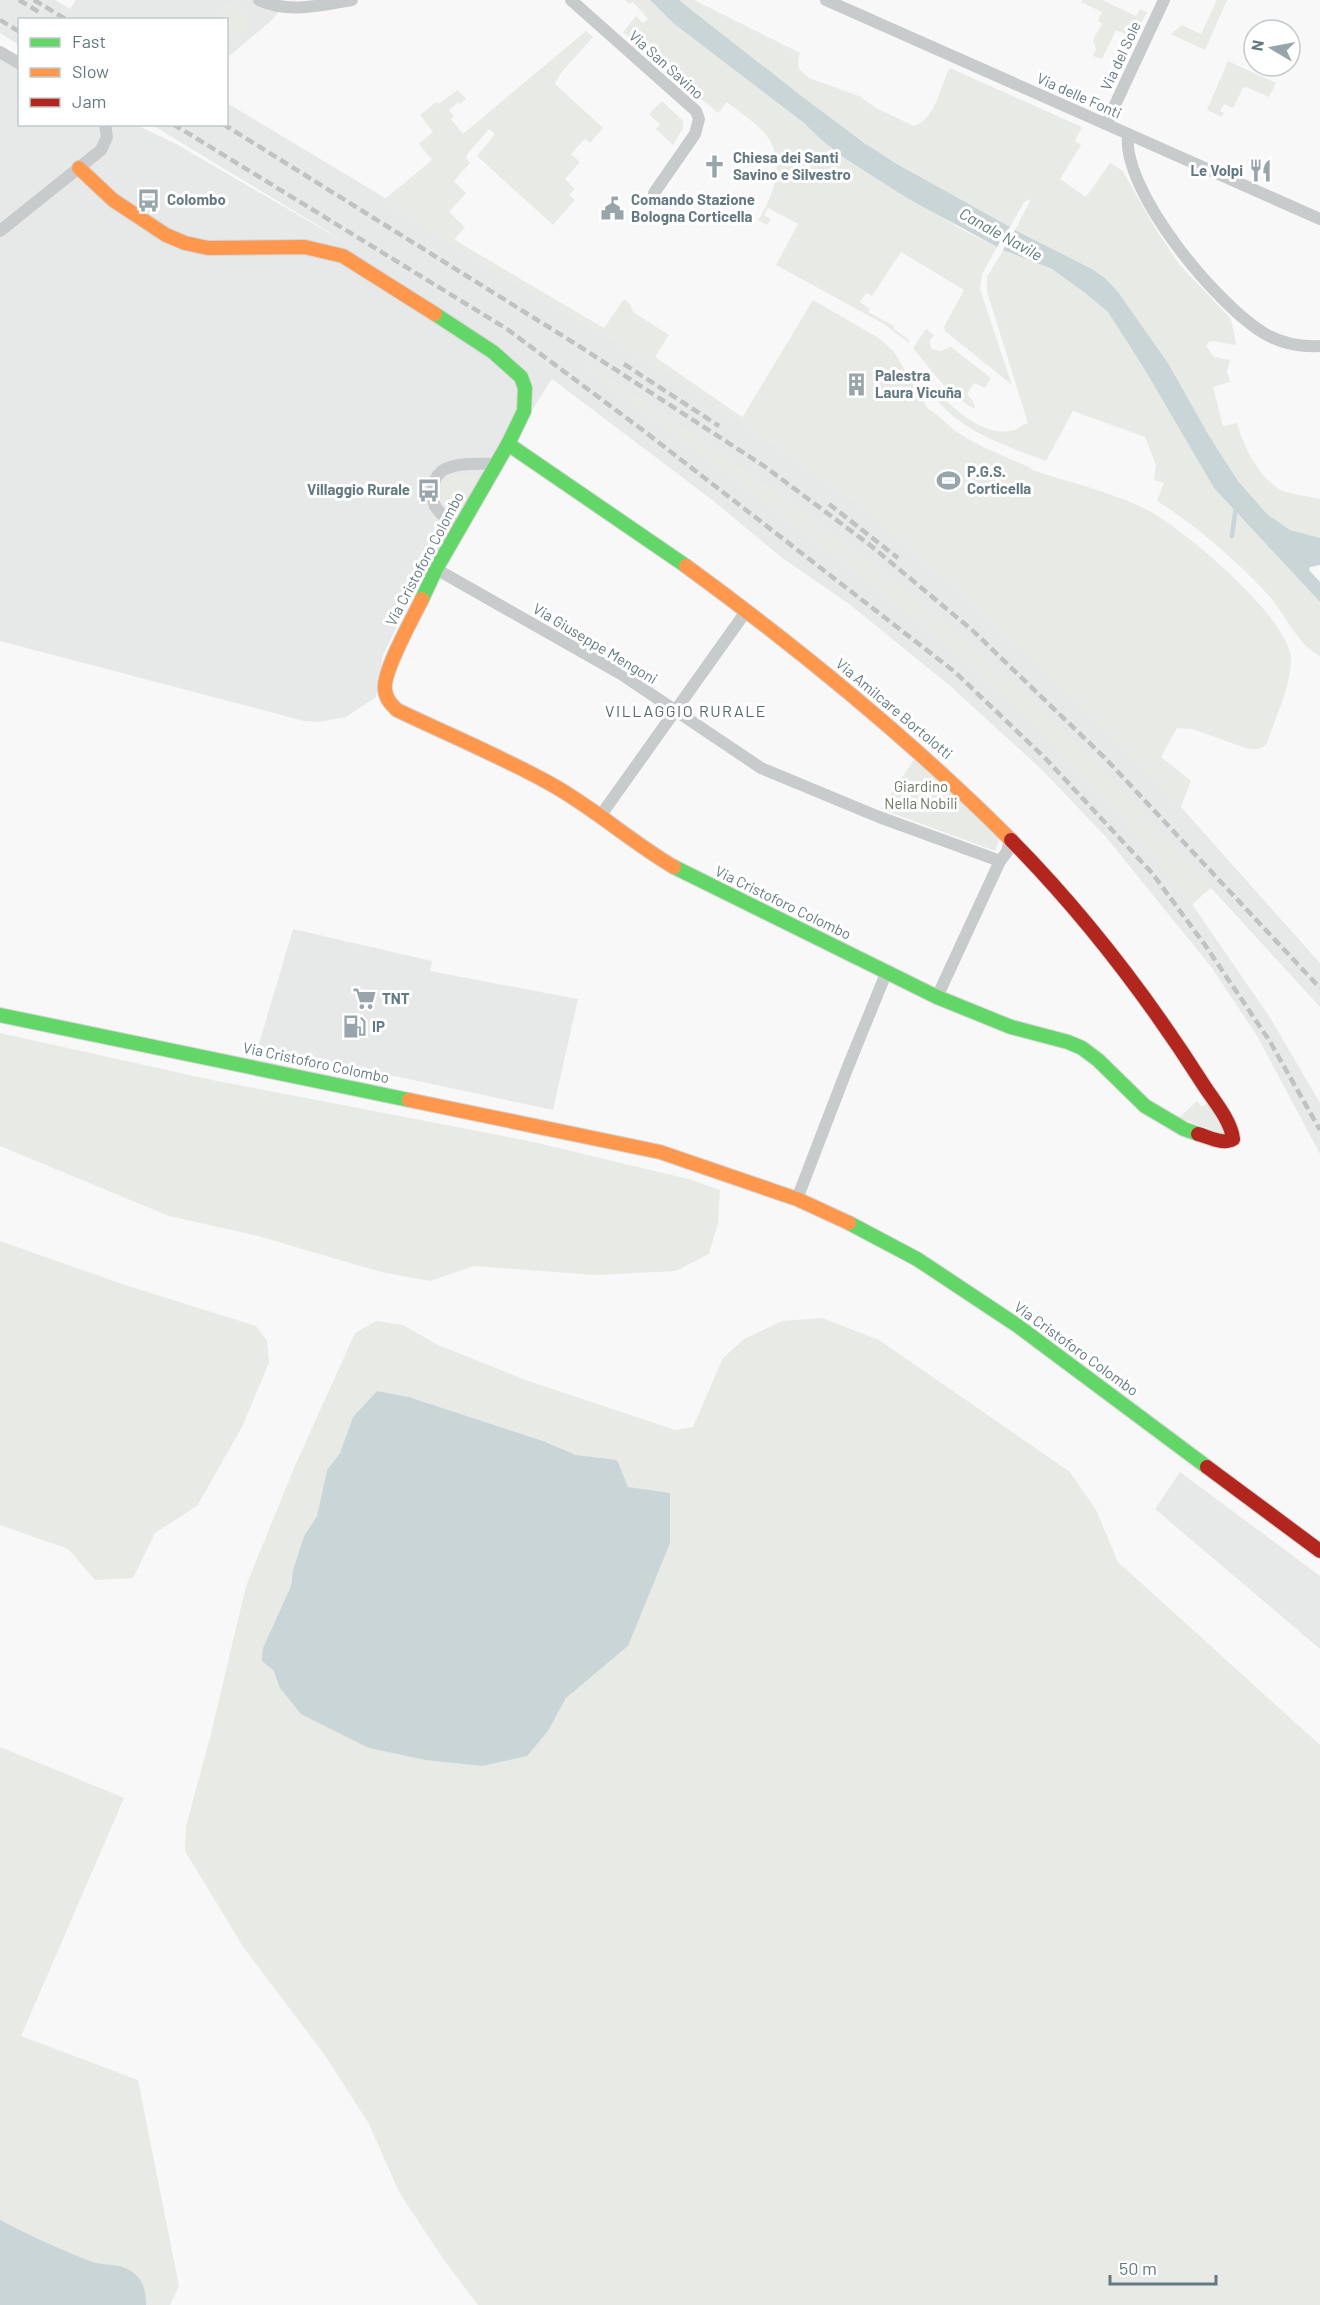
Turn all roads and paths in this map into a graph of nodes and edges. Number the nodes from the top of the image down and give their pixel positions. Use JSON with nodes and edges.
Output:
{"nodes":[{"id":1,"x":259,"y":0,"type":"edge"},
{"id":2,"x":352,"y":0,"type":"edge"},
{"id":3,"x":571,"y":0,"type":"edge"},
{"id":4,"x":826,"y":0,"type":"edge"},
{"id":5,"x":1164,"y":0,"type":"edge"},
{"id":6,"x":0,"y":52,"type":"edge"},
{"id":7,"x":18,"y":63,"type":"edge"},
{"id":8,"x":1106,"y":124,"type":"junction"},
{"id":9,"x":105,"y":126,"type":"edge"},
{"id":10,"x":1128,"y":135,"type":"junction"},
{"id":11,"x":79,"y":168,"type":"junction"},
{"id":12,"x":654,"y":193,"type":"dead end"},
{"id":13,"x":1320,"y":219,"type":"edge"},
{"id":14,"x":0,"y":231,"type":"edge"},
{"id":15,"x":1320,"y":346,"type":"edge"},
{"id":16,"x":508,"y":444,"type":"junction"},
{"id":17,"x":496,"y":464,"type":"junction"},
{"id":18,"x":459,"y":528,"type":"junction"},
{"id":19,"x":436,"y":569,"type":"junction"},
{"id":20,"x":747,"y":610,"type":"junction"},
{"id":21,"x":675,"y":712,"type":"junction"},
{"id":22,"x":601,"y":815,"type":"junction"},
{"id":23,"x":1010,"y":839,"type":"junction"},
{"id":24,"x":1000,"y":861,"type":"junction"},
{"id":25,"x":887,"y":972,"type":"junction"},
{"id":26,"x":937,"y":997,"type":"junction"},
{"id":27,"x":0,"y":1015,"type":"edge"},
{"id":28,"x":1232,"y":1130,"type":"joint"},
{"id":29,"x":797,"y":1199,"type":"junction"},
{"id":30,"x":1320,"y":1551,"type":"edge"}],
"edges":[{"from":1,"to":2,"type":"street"},
{"from":3,"to":12,"type":"street","name":"Via San Savino"},
{"from":4,"to":8,"type":"street","name":"Via delle Fonti"},
{"from":5,"to":8,"type":"street","name":"Via del Sole"},
{"from":6,"to":7,"type":"street"},
{"from":8,"to":10,"type":"street","name":"Via delle Fonti"},
{"from":9,"to":11,"type":"street"},
{"from":10,"to":13,"type":"street","name":"Via delle Fonti"},
{"from":10,"to":15,"type":"street"},
{"from":11,"to":14,"type":"street"},
{"from":11,"to":16,"type":"street","name":"Via Cristoforo Colombo"},
{"from":16,"to":17,"type":"street","name":"Via Cristoforo Colombo"},
{"from":16,"to":20,"type":"street","name":"Via Amilcare Bortolotti"},
{"from":17,"to":18,"type":"street","name":"Via Cristoforo Colombo"},
{"from":17,"to":18,"type":"street"},
{"from":18,"to":19,"type":"street","name":"Via Cristoforo Colombo"},
{"from":19,"to":21,"type":"street","name":"Via Giuseppe Mengoni"},
{"from":19,"to":22,"type":"street","name":"Via Cristoforo Colombo"},
{"from":20,"to":21,"type":"street"},
{"from":20,"to":23,"type":"street","name":"Via Amilcare Bortolotti"},
{"from":21,"to":22,"type":"street"},
{"from":21,"to":24,"type":"street","name":"Via Giuseppe Mengoni"},
{"from":22,"to":25,"type":"street","name":"Via Cristoforo Colombo"},
{"from":23,"to":24,"type":"street"},
{"from":23,"to":28,"type":"street","name":"Via Amilcare Bortolotti"},
{"from":24,"to":26,"type":"street"},
{"from":25,"to":26,"type":"street","name":"Via Cristoforo Colombo"},
{"from":25,"to":29,"type":"street"},
{"from":26,"to":28,"type":"street","name":"Via Cristoforo Colombo"},
{"from":27,"to":29,"type":"street","name":"Via Cristoforo Colombo"},
{"from":29,"to":30,"type":"street","name":"Via Cristoforo Colombo"}]}
